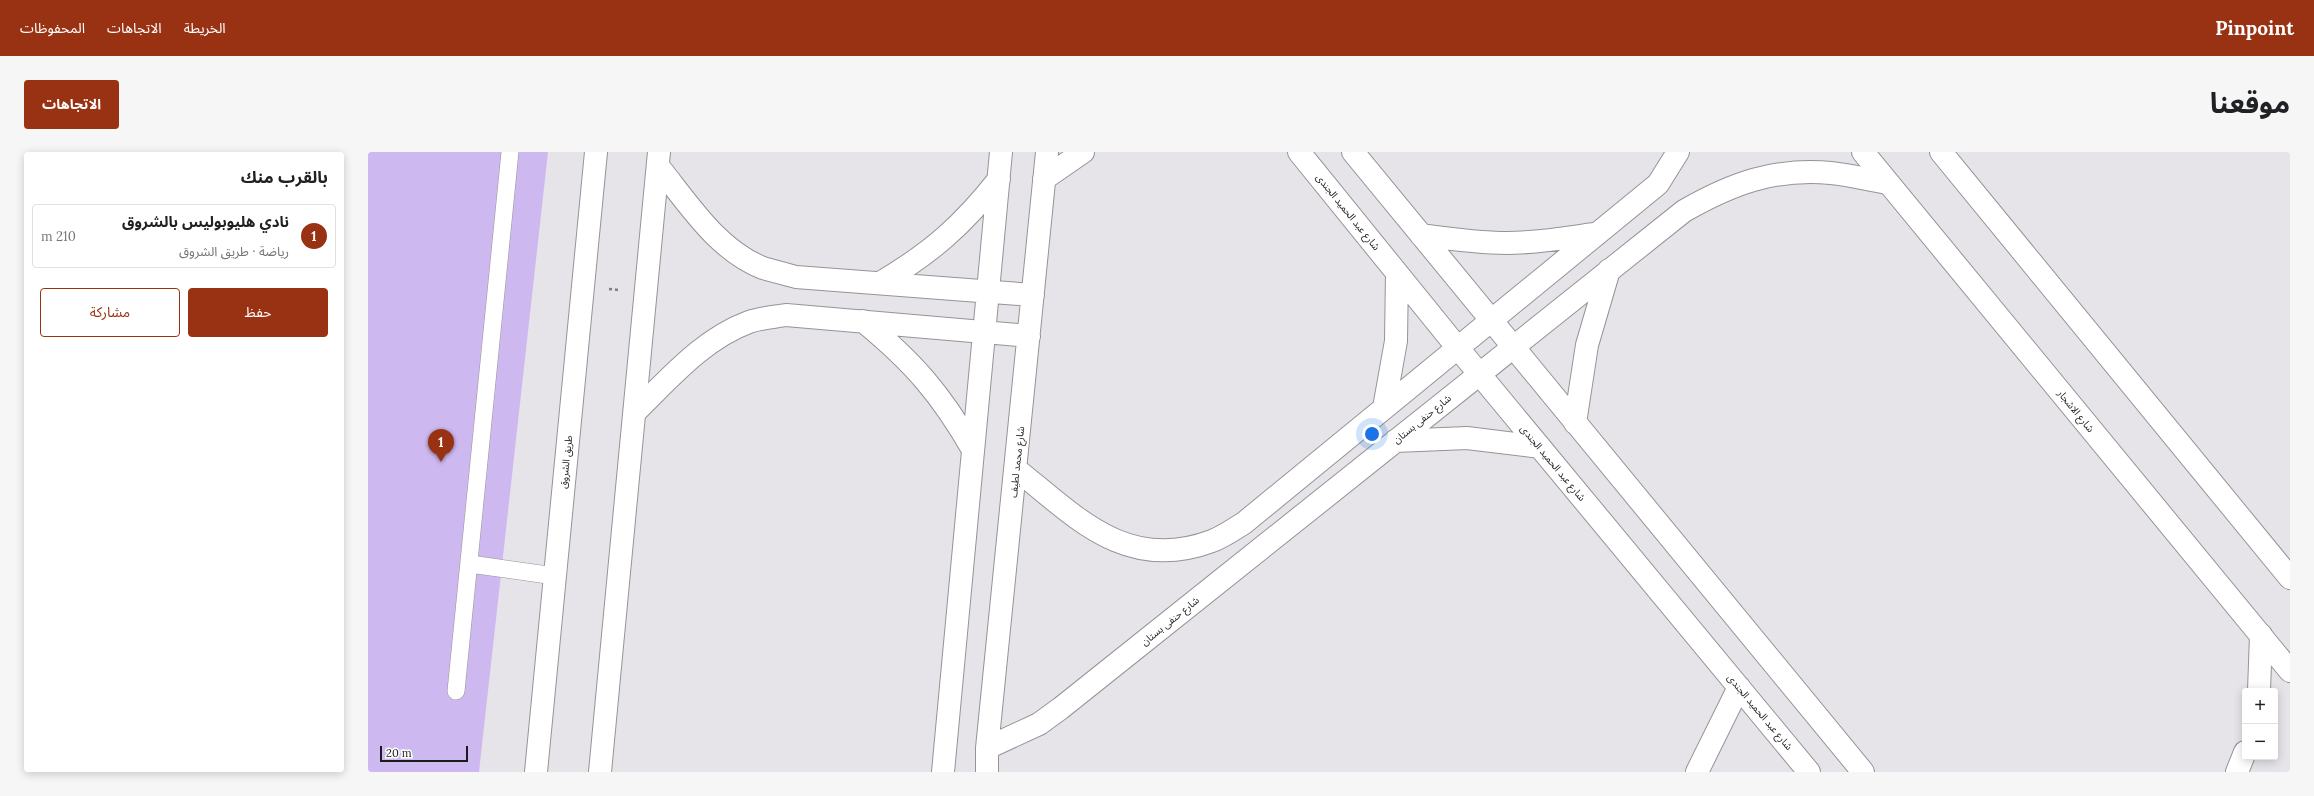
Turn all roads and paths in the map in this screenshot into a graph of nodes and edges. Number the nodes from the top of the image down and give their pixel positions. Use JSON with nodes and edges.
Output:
{"nodes":[{"id":1,"x":510,"y":152,"type":"edge"},
{"id":2,"x":596,"y":152,"type":"edge"},
{"id":3,"x":1001,"y":152,"type":"edge"},
{"id":4,"x":1047,"y":152,"type":"edge"},
{"id":5,"x":1083,"y":152,"type":"edge"},
{"id":6,"x":1299,"y":152,"type":"edge"},
{"id":7,"x":1353,"y":152,"type":"edge"},
{"id":8,"x":1678,"y":152,"type":"edge"},
{"id":9,"x":1863,"y":152,"type":"edge"},
{"id":10,"x":1941,"y":152,"type":"edge"},
{"id":11,"x":658,"y":159,"type":"edge"},
{"id":12,"x":999,"y":179,"type":"junction"},
{"id":13,"x":1044,"y":179,"type":"junction"},
{"id":14,"x":1888,"y":183,"type":"junction"},
{"id":15,"x":1595,"y":234,"type":"junction"},
{"id":16,"x":1421,"y":235,"type":"junction"},
{"id":17,"x":1609,"y":270,"type":"junction"},
{"id":18,"x":1396,"y":273,"type":"junction"},
{"id":19,"x":880,"y":283,"type":"junction"},
{"id":20,"x":583,"y":285,"type":"junction"},
{"id":21,"x":988,"y":291,"type":"junction"},
{"id":22,"x":646,"y":294,"type":"junction"},
{"id":23,"x":1033,"y":295,"type":"junction"},
{"id":24,"x":1490,"y":320,"type":"junction"},
{"id":25,"x":863,"y":322,"type":"junction"},
{"id":26,"x":984,"y":332,"type":"junction"},
{"id":27,"x":1029,"y":336,"type":"junction"},
{"id":28,"x":1457,"y":347,"type":"junction"},
{"id":29,"x":1512,"y":347,"type":"junction"},
{"id":30,"x":1479,"y":373,"type":"junction"},
{"id":31,"x":1384,"y":408,"type":"junction"},
{"id":32,"x":634,"y":412,"type":"junction"},
{"id":33,"x":1575,"y":423,"type":"junction"},
{"id":34,"x":1395,"y":441,"type":"junction"},
{"id":35,"x":1540,"y":447,"type":"junction"},
{"id":36,"x":973,"y":450,"type":"junction"},
{"id":37,"x":1016,"y":469,"type":"junction"},
{"id":38,"x":470,"y":564,"type":"junction"},
{"id":39,"x":555,"y":576,"type":"junction"},
{"id":40,"x":2290,"y":578,"type":"edge"},
{"id":41,"x":2261,"y":635,"type":"junction"},
{"id":42,"x":2290,"y":671,"type":"edge"},
{"id":43,"x":1739,"y":687,"type":"junction"},
{"id":44,"x":2259,"y":688,"type":"edge"},
{"id":45,"x":456,"y":691,"type":"dead end"},
{"id":46,"x":987,"y":748,"type":"junction"},
{"id":47,"x":2242,"y":760,"type":"edge"},
{"id":48,"x":536,"y":772,"type":"edge"},
{"id":49,"x":600,"y":772,"type":"edge"},
{"id":50,"x":943,"y":772,"type":"edge"},
{"id":51,"x":987,"y":772,"type":"edge"},
{"id":52,"x":1697,"y":772,"type":"edge"},
{"id":53,"x":1809,"y":772,"type":"edge"},
{"id":54,"x":1862,"y":772,"type":"edge"},
{"id":55,"x":2237,"y":772,"type":"edge"}],
"edges":[{"from":1,"to":38,"type":"lane"},
{"from":2,"to":20,"type":"street","name":"طريق الشروق"},
{"from":3,"to":12,"type":"street"},
{"from":4,"to":13,"type":"street","name":"شارع محمد لطيف"},
{"from":5,"to":13,"type":"street"},
{"from":6,"to":18,"type":"street","name":"شارع عبد الحميد الجندى"},
{"from":7,"to":16,"type":"street"},
{"from":8,"to":15,"type":"street"},
{"from":9,"to":14,"type":"street","name":"شارع الاشجار"},
{"from":10,"to":40,"type":"street"},
{"from":11,"to":19,"type":"street"},
{"from":11,"to":22,"type":"street"},
{"from":12,"to":19,"type":"street"},
{"from":12,"to":21,"type":"street"},
{"from":13,"to":23,"type":"street","name":"شارع محمد لطيف"},
{"from":14,"to":17,"type":"street","name":"شارع حنفى بستان"},
{"from":14,"to":41,"type":"street","name":"شارع الاشجار"},
{"from":15,"to":16,"type":"street"},
{"from":15,"to":24,"type":"street"},
{"from":16,"to":24,"type":"street"},
{"from":17,"to":29,"type":"street","name":"شارع حنفى بستان"},
{"from":17,"to":33,"type":"street"},
{"from":18,"to":28,"type":"street","name":"شارع عبد الحميد الجندى"},
{"from":18,"to":31,"type":"street"},
{"from":19,"to":21,"type":"street"},
{"from":20,"to":22,"type":"path"},
{"from":20,"to":39,"type":"street","name":"طريق الشروق"},
{"from":21,"to":23,"type":"street"},
{"from":21,"to":26,"type":"street"},
{"from":22,"to":32,"type":"street"},
{"from":23,"to":27,"type":"street","name":"شارع محمد لطيف"},
{"from":24,"to":28,"type":"street"},
{"from":24,"to":29,"type":"street"},
{"from":25,"to":26,"type":"street"},
{"from":25,"to":32,"type":"street"},
{"from":25,"to":36,"type":"street"},
{"from":26,"to":27,"type":"street"},
{"from":26,"to":36,"type":"street"},
{"from":27,"to":37,"type":"street","name":"شارع محمد لطيف"},
{"from":28,"to":30,"type":"street","name":"شارع عبد الحميد الجندى"},
{"from":28,"to":31,"type":"street"},
{"from":29,"to":30,"type":"street","name":"شارع حنفى بستان"},
{"from":29,"to":33,"type":"street"},
{"from":30,"to":34,"type":"street","name":"شارع حنفى بستان"},
{"from":30,"to":35,"type":"street","name":"شارع عبد الحميد الجندى"},
{"from":31,"to":37,"type":"street"},
{"from":32,"to":49,"type":"street"},
{"from":33,"to":54,"type":"street"},
{"from":34,"to":35,"type":"street"},
{"from":34,"to":46,"type":"street","name":"شارع حنفى بستان"},
{"from":35,"to":43,"type":"street","name":"شارع عبد الحميد الجندى"},
{"from":36,"to":50,"type":"street"},
{"from":37,"to":46,"type":"street","name":"شارع محمد لطيف"},
{"from":38,"to":39,"type":"lane"},
{"from":38,"to":45,"type":"lane"},
{"from":39,"to":48,"type":"street","name":"طريق الشروق"},
{"from":41,"to":42,"type":"street","name":"شارع الاشجار"},
{"from":41,"to":44,"type":"street"},
{"from":43,"to":52,"type":"street"},
{"from":43,"to":53,"type":"street","name":"شارع عبد الحميد الجندى"},
{"from":46,"to":51,"type":"street","name":"شارع محمد لطيف"},
{"from":47,"to":55,"type":"street"}]}
